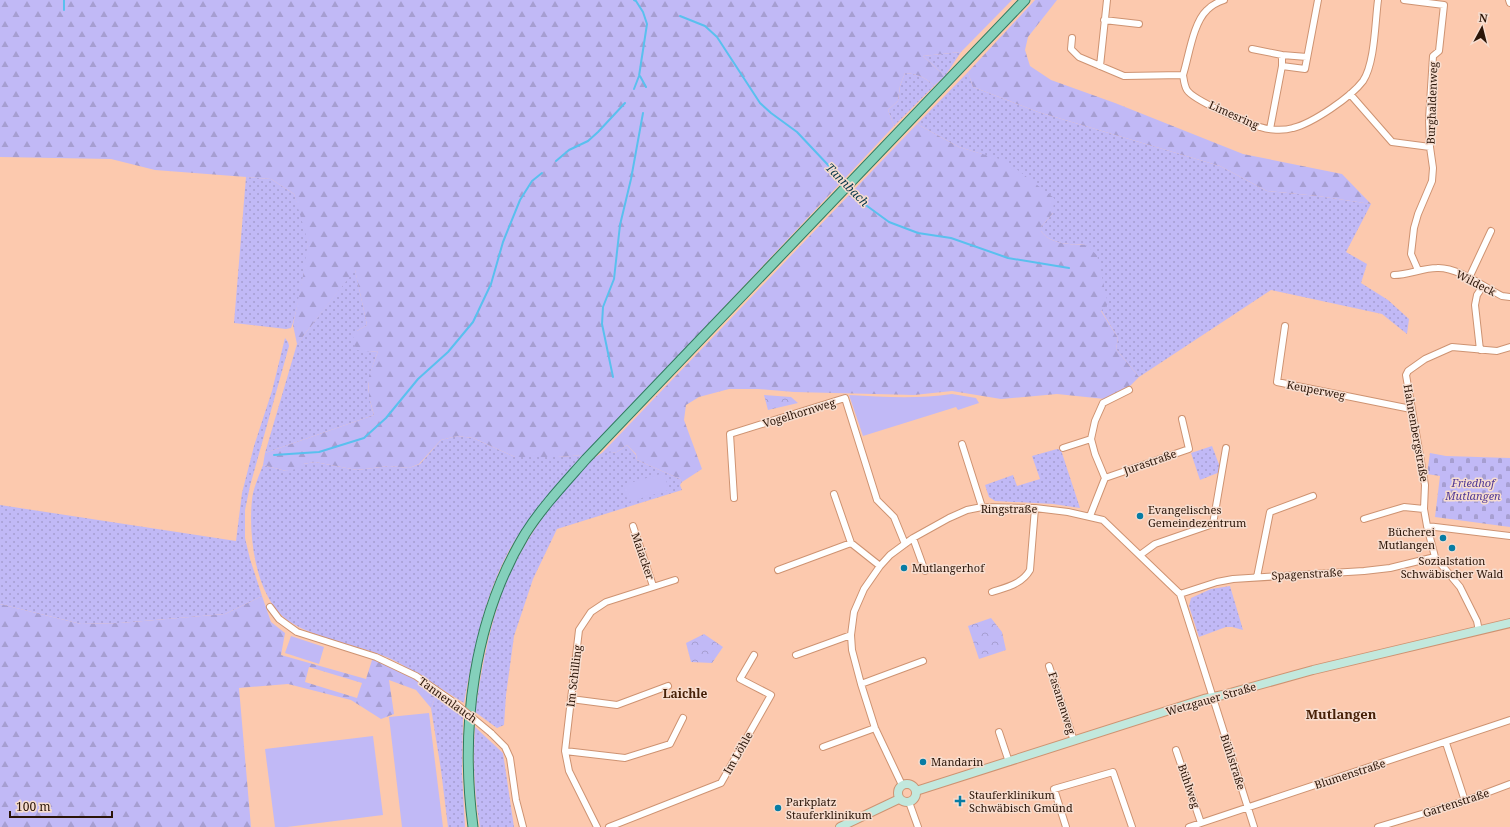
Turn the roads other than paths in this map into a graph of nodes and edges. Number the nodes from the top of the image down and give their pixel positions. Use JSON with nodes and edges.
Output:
{"nodes":[{"id":1,"x":1025,"y":0,"type":"edge"},
{"id":2,"x":1107,"y":0,"type":"edge"},
{"id":3,"x":1318,"y":0,"type":"edge"},
{"id":4,"x":1378,"y":0,"type":"edge"},
{"id":5,"x":1404,"y":0,"type":"edge"},
{"id":6,"x":1509,"y":0,"type":"edge"},
{"id":7,"x":1219,"y":1,"type":"edge"},
{"id":8,"x":1445,"y":3,"type":"edge"},
{"id":9,"x":1510,"y":3,"type":"edge"},
{"id":10,"x":1104,"y":20,"type":"junction"},
{"id":11,"x":1139,"y":24,"type":"dead end"},
{"id":12,"x":1072,"y":38,"type":"dead end"},
{"id":13,"x":1252,"y":49,"type":"dead end"},
{"id":14,"x":1282,"y":55,"type":"junction"},
{"id":15,"x":1307,"y":57,"type":"junction"},
{"id":16,"x":1100,"y":66,"type":"junction"},
{"id":17,"x":1282,"y":66,"type":"junction"},
{"id":18,"x":1184,"y":75,"type":"junction"},
{"id":19,"x":1350,"y":94,"type":"junction"},
{"id":20,"x":1270,"y":129,"type":"junction"},
{"id":21,"x":1430,"y":147,"type":"junction"},
{"id":22,"x":1491,"y":231,"type":"dead end"},
{"id":23,"x":1418,"y":270,"type":"junction"},
{"id":24,"x":1394,"y":275,"type":"dead end"},
{"id":25,"x":1469,"y":278,"type":"junction"},
{"id":26,"x":1483,"y":286,"type":"junction"},
{"id":27,"x":1510,"y":297,"type":"edge"},
{"id":28,"x":1285,"y":326,"type":"dead end"},
{"id":29,"x":1510,"y":347,"type":"edge"},
{"id":30,"x":1480,"y":350,"type":"junction"},
{"id":31,"x":1129,"y":390,"type":"dead end"},
{"id":32,"x":1411,"y":409,"type":"junction"},
{"id":33,"x":1182,"y":418,"type":"dead end"},
{"id":34,"x":1091,"y":439,"type":"junction"},
{"id":35,"x":962,"y":444,"type":"dead end"},
{"id":36,"x":1063,"y":448,"type":"dead end"},
{"id":37,"x":1226,"y":448,"type":"dead end"},
{"id":38,"x":1105,"y":478,"type":"junction"},
{"id":39,"x":834,"y":494,"type":"dead end"},
{"id":40,"x":1313,"y":496,"type":"dead end"},
{"id":41,"x":734,"y":498,"type":"dead end"},
{"id":42,"x":982,"y":507,"type":"junction"},
{"id":43,"x":1035,"y":508,"type":"junction"},
{"id":44,"x":1424,"y":509,"type":"junction"},
{"id":45,"x":1090,"y":516,"type":"junction"},
{"id":46,"x":1364,"y":519,"type":"dead end"},
{"id":47,"x":633,"y":526,"type":"dead end"},
{"id":48,"x":1427,"y":526,"type":"junction"},
{"id":49,"x":1510,"y":536,"type":"edge"},
{"id":50,"x":913,"y":538,"type":"junction"},
{"id":51,"x":851,"y":543,"type":"junction"},
{"id":52,"x":905,"y":544,"type":"junction"},
{"id":53,"x":1140,"y":555,"type":"junction"},
{"id":54,"x":1435,"y":557,"type":"junction"},
{"id":55,"x":880,"y":566,"type":"junction"},
{"id":56,"x":778,"y":570,"type":"dead end"},
{"id":57,"x":925,"y":571,"type":"dead end"},
{"id":58,"x":1257,"y":577,"type":"junction"},
{"id":59,"x":675,"y":580,"type":"dead end"},
{"id":60,"x":653,"y":586,"type":"junction"},
{"id":61,"x":992,"y":592,"type":"dead end"},
{"id":62,"x":1180,"y":594,"type":"junction"},
{"id":63,"x":270,"y":607,"type":"dead end"},
{"id":64,"x":1510,"y":623,"type":"edge"},
{"id":65,"x":1479,"y":631,"type":"junction"},
{"id":66,"x":851,"y":635,"type":"junction"},
{"id":67,"x":754,"y":655,"type":"dead end"},
{"id":68,"x":796,"y":656,"type":"dead end"},
{"id":69,"x":923,"y":661,"type":"dead end"},
{"id":70,"x":1049,"y":666,"type":"dead end"},
{"id":71,"x":861,"y":684,"type":"junction"},
{"id":72,"x":668,"y":686,"type":"dead end"},
{"id":73,"x":1212,"y":698,"type":"junction"},
{"id":74,"x":571,"y":699,"type":"junction"},
{"id":75,"x":684,"y":718,"type":"dead end"},
{"id":76,"x":1510,"y":720,"type":"edge"},
{"id":77,"x":875,"y":728,"type":"junction"},
{"id":78,"x":998,"y":732,"type":"dead end"},
{"id":79,"x":1074,"y":741,"type":"junction"},
{"id":80,"x":1446,"y":743,"type":"junction"},
{"id":81,"x":823,"y":747,"type":"dead end"},
{"id":82,"x":1176,"y":750,"type":"dead end"},
{"id":83,"x":565,"y":751,"type":"junction"},
{"id":84,"x":1008,"y":762,"type":"junction"},
{"id":85,"x":1510,"y":784,"type":"edge"},
{"id":86,"x":902,"y":785,"type":"junction"},
{"id":87,"x":916,"y":791,"type":"junction"},
{"id":88,"x":899,"y":799,"type":"junction"},
{"id":89,"x":1465,"y":801,"type":"junction"},
{"id":90,"x":909,"y":802,"type":"junction"},
{"id":91,"x":1248,"y":807,"type":"junction"},
{"id":92,"x":1201,"y":823,"type":"junction"},
{"id":93,"x":473,"y":827,"type":"edge"},
{"id":94,"x":523,"y":827,"type":"edge"},
{"id":95,"x":597,"y":827,"type":"edge"},
{"id":96,"x":609,"y":827,"type":"edge"},
{"id":97,"x":840,"y":827,"type":"edge"},
{"id":98,"x":918,"y":827,"type":"edge"},
{"id":99,"x":1066,"y":827,"type":"edge"},
{"id":100,"x":1132,"y":827,"type":"edge"},
{"id":101,"x":1189,"y":827,"type":"edge"},
{"id":102,"x":1254,"y":827,"type":"edge"},
{"id":103,"x":1378,"y":827,"type":"edge"}],
"edges":[{"from":1,"to":93,"type":"main road"},
{"from":2,"to":10,"type":"street"},
{"from":3,"to":15,"type":"street"},
{"from":4,"to":19,"type":"street","name":"Limesring"},
{"from":5,"to":8,"type":"street","name":"Burghaldenweg"},
{"from":6,"to":9,"type":"street"},
{"from":7,"to":18,"type":"street"},
{"from":8,"to":21,"type":"street","name":"Burghaldenweg"},
{"from":10,"to":11,"type":"street"},
{"from":10,"to":16,"type":"street"},
{"from":12,"to":16,"type":"street"},
{"from":13,"to":14,"type":"street"},
{"from":14,"to":15,"type":"street"},
{"from":14,"to":17,"type":"street"},
{"from":15,"to":17,"type":"street"},
{"from":16,"to":18,"type":"street"},
{"from":17,"to":20,"type":"street"},
{"from":18,"to":20,"type":"street","name":"Limesring"},
{"from":19,"to":20,"type":"street","name":"Limesring"},
{"from":19,"to":21,"type":"street"},
{"from":21,"to":23,"type":"street","name":"Burghaldenweg"},
{"from":22,"to":25,"type":"street"},
{"from":23,"to":24,"type":"street","name":"Wildeck"},
{"from":23,"to":25,"type":"street","name":"Wildeck"},
{"from":25,"to":26,"type":"street","name":"Wildeck"},
{"from":26,"to":27,"type":"street","name":"Wildeck"},
{"from":26,"to":30,"type":"street"},
{"from":28,"to":32,"type":"street","name":"Keuperweg"},
{"from":29,"to":30,"type":"street","name":"Hahnenbergstraße"},
{"from":30,"to":32,"type":"street","name":"Hahnenbergstraße"},
{"from":31,"to":34,"type":"street"},
{"from":32,"to":44,"type":"street","name":"Hahnenbergstraße"},
{"from":33,"to":38,"type":"street","name":"Jurastraße"},
{"from":34,"to":36,"type":"street"},
{"from":34,"to":38,"type":"street"},
{"from":35,"to":42,"type":"street"},
{"from":37,"to":53,"type":"street"},
{"from":38,"to":45,"type":"street"},
{"from":39,"to":51,"type":"street"},
{"from":40,"to":58,"type":"street"},
{"from":41,"to":52,"type":"street","name":"Vogelhornweg"},
{"from":42,"to":43,"type":"street","name":"Ringstraße"},
{"from":42,"to":50,"type":"street","name":"Ringstraße"},
{"from":43,"to":45,"type":"street","name":"Ringstraße"},
{"from":43,"to":61,"type":"street"},
{"from":44,"to":46,"type":"street"},
{"from":44,"to":48,"type":"street","name":"Hahnenbergstraße"},
{"from":45,"to":53,"type":"street","name":"Ringstraße"},
{"from":47,"to":60,"type":"street","name":"Maiacker"},
{"from":48,"to":49,"type":"street"},
{"from":48,"to":54,"type":"street","name":"Hahnenbergstraße"},
{"from":50,"to":52,"type":"street","name":"Ringstraße"},
{"from":50,"to":57,"type":"street"},
{"from":51,"to":55,"type":"street"},
{"from":51,"to":56,"type":"street"},
{"from":52,"to":55,"type":"street","name":"Ringstraße"},
{"from":53,"to":62,"type":"street","name":"Ringstraße"},
{"from":54,"to":58,"type":"street","name":"Spagenstraße"},
{"from":54,"to":65,"type":"street","name":"Hahnenbergstraße"},
{"from":55,"to":66,"type":"street","name":"Ringstraße"},
{"from":58,"to":62,"type":"street","name":"Spagenstraße"},
{"from":59,"to":60,"type":"street","name":"Im Schilling"},
{"from":60,"to":74,"type":"street","name":"Im Schilling"},
{"from":62,"to":73,"type":"street","name":"Ringstraße"},
{"from":63,"to":94,"type":"street","name":"Tannenlauch","bridge":true},
{"from":64,"to":65,"type":"street","name":"Wetzgauer Straße"},
{"from":65,"to":73,"type":"street","name":"Wetzgauer Straße"},
{"from":66,"to":68,"type":"street"},
{"from":66,"to":71,"type":"street","name":"Ringstraße"},
{"from":67,"to":96,"type":"street","name":"Im Löhle"},
{"from":69,"to":71,"type":"street"},
{"from":70,"to":79,"type":"street","name":"Fasanenweg"},
{"from":71,"to":77,"type":"street","name":"Ringstraße"},
{"from":72,"to":74,"type":"street"},
{"from":73,"to":79,"type":"street","name":"Wetzgauer Straße"},
{"from":73,"to":91,"type":"street","name":"Bühlstraße"},
{"from":74,"to":83,"type":"street","name":"Im Schilling"},
{"from":75,"to":83,"type":"street"},
{"from":76,"to":80,"type":"street","name":"Blumenstraße"},
{"from":77,"to":81,"type":"street"},
{"from":77,"to":86,"type":"street","name":"Ringstraße"},
{"from":78,"to":84,"type":"street"},
{"from":79,"to":84,"type":"street","name":"Wetzgauer Straße"},
{"from":80,"to":89,"type":"street"},
{"from":80,"to":91,"type":"street","name":"Blumenstraße"},
{"from":82,"to":92,"type":"street","name":"Bühlweg"},
{"from":83,"to":95,"type":"street","name":"Im Schilling"},
{"from":84,"to":87,"type":"street","name":"Wetzgauer Straße"},
{"from":85,"to":89,"type":"street","name":"Gartenstraße"},
{"from":86,"to":87,"type":"street"},
{"from":86,"to":88,"type":"street"},
{"from":87,"to":90,"type":"street"},
{"from":88,"to":90,"type":"street"},
{"from":88,"to":97,"type":"street"},
{"from":89,"to":103,"type":"street","name":"Gartenstraße"},
{"from":90,"to":98,"type":"street"},
{"from":91,"to":92,"type":"street","name":"Blumenstraße"},
{"from":91,"to":102,"type":"street","name":"Bühlstraße"},
{"from":92,"to":101,"type":"street","name":"Blumenstraße"},
{"from":99,"to":100,"type":"street"}]}
